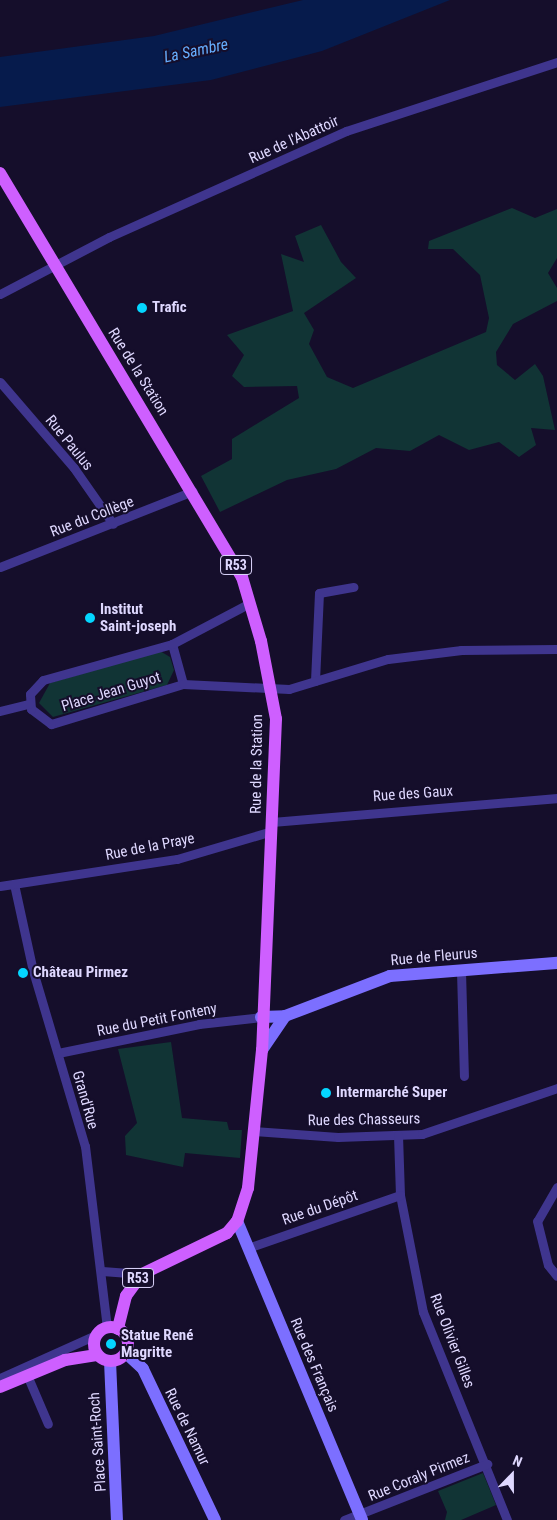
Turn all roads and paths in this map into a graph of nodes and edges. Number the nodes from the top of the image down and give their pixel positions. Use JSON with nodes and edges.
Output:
{"nodes":[{"id":1,"x":557,"y":62,"type":"edge"},
{"id":2,"x":0,"y":173,"type":"edge"},
{"id":3,"x":0,"y":182,"type":"edge"},
{"id":4,"x":12,"y":197,"type":"junction"},
{"id":5,"x":53,"y":267,"type":"junction"},
{"id":6,"x":0,"y":294,"type":"edge"},
{"id":7,"x":0,"y":382,"type":"edge"},
{"id":8,"x":193,"y":491,"type":"junction"},
{"id":9,"x":113,"y":524,"type":"junction"},
{"id":10,"x":0,"y":567,"type":"edge"},
{"id":11,"x":353,"y":587,"type":"dead end"},
{"id":12,"x":250,"y":602,"type":"junction"},
{"id":13,"x":172,"y":644,"type":"junction"},
{"id":14,"x":557,"y":649,"type":"edge"},
{"id":15,"x":315,"y":681,"type":"junction"},
{"id":16,"x":183,"y":684,"type":"junction"},
{"id":17,"x":270,"y":688,"type":"junction"},
{"id":18,"x":29,"y":704,"type":"junction"},
{"id":19,"x":0,"y":711,"type":"edge"},
{"id":20,"x":557,"y":798,"type":"edge"},
{"id":21,"x":272,"y":826,"type":"junction"},
{"id":22,"x":14,"y":884,"type":"junction"},
{"id":23,"x":0,"y":886,"type":"edge"},
{"id":24,"x":557,"y":963,"type":"edge"},
{"id":25,"x":461,"y":971,"type":"junction"},
{"id":26,"x":285,"y":1016,"type":"junction"},
{"id":27,"x":258,"y":1017,"type":"junction"},
{"id":28,"x":262,"y":1050,"type":"junction"},
{"id":29,"x":58,"y":1054,"type":"junction"},
{"id":30,"x":464,"y":1076,"type":"dead end"},
{"id":31,"x":557,"y":1088,"type":"edge"},
{"id":32,"x":253,"y":1131,"type":"junction"},
{"id":33,"x":398,"y":1135,"type":"junction"},
{"id":34,"x":557,"y":1187,"type":"edge"},
{"id":35,"x":400,"y":1195,"type":"junction"},
{"id":36,"x":237,"y":1222,"type":"junction"},
{"id":37,"x":248,"y":1248,"type":"junction"},
{"id":38,"x":102,"y":1271,"type":"junction"},
{"id":39,"x":142,"y":1274,"type":"junction"},
{"id":40,"x":557,"y":1276,"type":"edge"},
{"id":41,"x":108,"y":1330,"type":"junction"},
{"id":42,"x":126,"y":1353,"type":"junction"},
{"id":43,"x":97,"y":1355,"type":"junction"},
{"id":44,"x":110,"y":1361,"type":"junction"},
{"id":45,"x":27,"y":1375,"type":"junction"},
{"id":46,"x":0,"y":1378,"type":"edge"},
{"id":47,"x":0,"y":1387,"type":"edge"},
{"id":48,"x":48,"y":1424,"type":"dead end"},
{"id":49,"x":487,"y":1464,"type":"junction"},
{"id":50,"x":362,"y":1518,"type":"edge"},
{"id":51,"x":117,"y":1520,"type":"edge"},
{"id":52,"x":214,"y":1520,"type":"edge"},
{"id":53,"x":344,"y":1520,"type":"edge"},
{"id":54,"x":507,"y":1520,"type":"edge"}],
"edges":[{"from":1,"to":5,"type":"street","name":"Rue de l'Abattoir"},
{"from":2,"to":4,"type":"main road","name":"Rue de la Station","number":"R53"},
{"from":3,"to":4,"type":"street"},
{"from":4,"to":5,"type":"main road","name":"Rue de la Station","number":"R53"},
{"from":5,"to":6,"type":"street","name":"Rue de l'Abattoir"},
{"from":5,"to":8,"type":"main road","name":"Rue de la Station","number":"R53"},
{"from":7,"to":9,"type":"street","name":"Rue Paulus"},
{"from":8,"to":9,"type":"street","name":"Rue du Collège"},
{"from":8,"to":12,"type":"main road","name":"Rue de la Station","number":"R53"},
{"from":9,"to":10,"type":"street","name":"Rue du Collège"},
{"from":11,"to":15,"type":"street"},
{"from":12,"to":13,"type":"street"},
{"from":12,"to":17,"type":"main road","name":"Rue de la Station","number":"R53"},
{"from":13,"to":16,"type":"street","name":"Place Jean Guyot"},
{"from":13,"to":18,"type":"street","name":"Place Jean Guyot"},
{"from":14,"to":15,"type":"street"},
{"from":15,"to":17,"type":"street"},
{"from":16,"to":17,"type":"street"},
{"from":16,"to":18,"type":"street","name":"Place Jean Guyot"},
{"from":17,"to":21,"type":"main road","name":"Rue de la Station","number":"R53"},
{"from":18,"to":19,"type":"street"},
{"from":20,"to":21,"type":"street","name":"Rue des Gaux"},
{"from":21,"to":22,"type":"street","name":"Rue de la Praye"},
{"from":21,"to":27,"type":"main road","name":"Rue de la Station","number":"R53"},
{"from":22,"to":23,"type":"street","name":"Rue de la Praye"},
{"from":22,"to":29,"type":"street","name":"Grand'Rue"},
{"from":24,"to":25,"type":"main road","name":"Rue de Fleurus"},
{"from":25,"to":26,"type":"main road","name":"Rue de Fleurus"},
{"from":25,"to":30,"type":"street"},
{"from":26,"to":27,"type":"main road","name":"Rue de Fleurus"},
{"from":26,"to":28,"type":"main road"},
{"from":27,"to":28,"type":"main road","name":"Rue de la Station","number":"R53"},
{"from":27,"to":29,"type":"street","name":"Rue du Petit Fonteny"},
{"from":28,"to":32,"type":"main road","name":"Rue de la Station","number":"R53"},
{"from":29,"to":38,"type":"street","name":"Grand'Rue"},
{"from":31,"to":33,"type":"street","name":"Rue des Chasseurs"},
{"from":32,"to":33,"type":"street","name":"Rue des Chasseurs"},
{"from":32,"to":36,"type":"main road","name":"Rue de la Station","number":"R53"},
{"from":33,"to":35,"type":"street","name":"Rue Olivier Gilles"},
{"from":34,"to":40,"type":"street"},
{"from":35,"to":37,"type":"street","name":"Rue du Dépôt"},
{"from":35,"to":49,"type":"street","name":"Rue Olivier Gilles"},
{"from":36,"to":37,"type":"main road","name":"Rue des Français"},
{"from":36,"to":39,"type":"main road","number":"R53"},
{"from":37,"to":50,"type":"main road","name":"Rue des Français"},
{"from":38,"to":39,"type":"street"},
{"from":38,"to":41,"type":"street","name":"Grand'Rue"},
{"from":39,"to":41,"type":"main road","number":"R53"},
{"from":41,"to":42,"type":"main road"},
{"from":41,"to":43,"type":"main road","number":"R53"},
{"from":41,"to":46,"type":"street"},
{"from":42,"to":44,"type":"main road"},
{"from":42,"to":52,"type":"main road","name":"Rue de Namur"},
{"from":43,"to":44,"type":"main road"},
{"from":43,"to":45,"type":"main road"},
{"from":44,"to":51,"type":"main road","name":"Place Saint-Roch"},
{"from":45,"to":47,"type":"main road"},
{"from":45,"to":48,"type":"street"},
{"from":49,"to":50,"type":"street","name":"Rue Coraly Pirmez"},
{"from":49,"to":54,"type":"street","name":"Rue Olivier Gilles"},
{"from":50,"to":53,"type":"street","name":"Rue Coraly Pirmez"}]}
